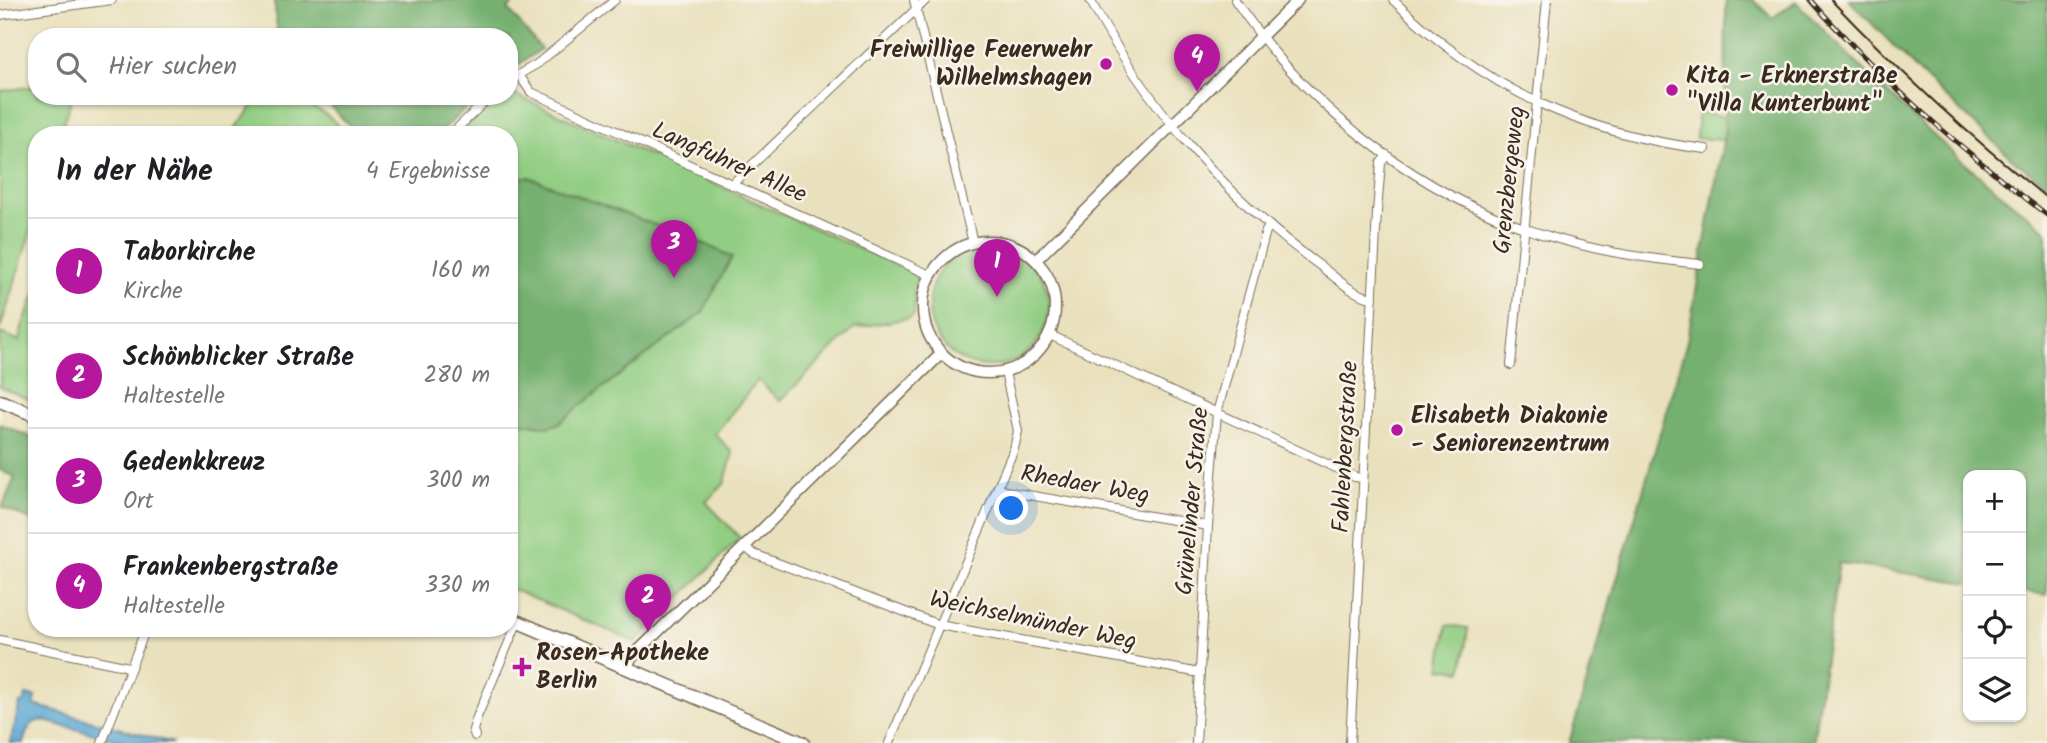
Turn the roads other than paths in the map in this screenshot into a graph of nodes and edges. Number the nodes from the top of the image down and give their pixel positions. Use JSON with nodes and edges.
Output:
{"nodes":[{"id":1,"x":112,"y":0,"type":"edge"},
{"id":2,"x":615,"y":0,"type":"edge"},
{"id":3,"x":926,"y":0,"type":"edge"},
{"id":4,"x":1090,"y":0,"type":"edge"},
{"id":5,"x":1235,"y":0,"type":"edge"},
{"id":6,"x":1298,"y":0,"type":"edge"},
{"id":7,"x":1393,"y":0,"type":"edge"},
{"id":8,"x":1547,"y":0,"type":"edge"},
{"id":9,"x":915,"y":5,"type":"edge"},
{"id":10,"x":0,"y":15,"type":"edge"},
{"id":11,"x":1262,"y":36,"type":"junction"},
{"id":12,"x":519,"y":75,"type":"joint"},
{"id":13,"x":1537,"y":103,"type":"junction"},
{"id":14,"x":482,"y":105,"type":"edge"},
{"id":15,"x":1172,"y":125,"type":"junction"},
{"id":16,"x":459,"y":126,"type":"edge"},
{"id":17,"x":1706,"y":149,"type":"dead end"},
{"id":18,"x":1387,"y":155,"type":"junction"},
{"id":19,"x":731,"y":185,"type":"junction"},
{"id":20,"x":1270,"y":226,"type":"junction"},
{"id":21,"x":1524,"y":228,"type":"junction"},
{"id":22,"x":973,"y":243,"type":"junction"},
{"id":23,"x":1036,"y":260,"type":"junction"},
{"id":24,"x":1700,"y":264,"type":"dead end"},
{"id":25,"x":930,"y":275,"type":"junction"},
{"id":26,"x":1373,"y":298,"type":"junction"},
{"id":27,"x":1050,"y":335,"type":"junction"},
{"id":28,"x":942,"y":354,"type":"junction"},
{"id":29,"x":1511,"y":365,"type":"dead end"},
{"id":30,"x":1005,"y":372,"type":"junction"},
{"id":31,"x":0,"y":401,"type":"edge"},
{"id":32,"x":28,"y":412,"type":"edge"},
{"id":33,"x":1217,"y":413,"type":"junction"},
{"id":34,"x":1363,"y":478,"type":"junction"},
{"id":35,"x":998,"y":488,"type":"junction"},
{"id":36,"x":1208,"y":526,"type":"junction"},
{"id":37,"x":745,"y":547,"type":"junction"},
{"id":38,"x":518,"y":622,"type":"edge"},
{"id":39,"x":939,"y":625,"type":"junction"},
{"id":40,"x":142,"y":637,"type":"edge"},
{"id":41,"x":508,"y":637,"type":"edge"},
{"id":42,"x":0,"y":640,"type":"edge"},
{"id":43,"x":130,"y":667,"type":"junction"},
{"id":44,"x":626,"y":668,"type":"junction"},
{"id":45,"x":1200,"y":673,"type":"junction"},
{"id":46,"x":475,"y":736,"type":"dead end"},
{"id":47,"x":103,"y":741,"type":"edge"},
{"id":48,"x":803,"y":743,"type":"edge"},
{"id":49,"x":889,"y":743,"type":"edge"},
{"id":50,"x":1196,"y":743,"type":"edge"},
{"id":51,"x":1350,"y":743,"type":"edge"}],
"edges":[{"from":1,"to":10,"type":"street"},
{"from":2,"to":12,"type":"street"},
{"from":3,"to":9,"type":"street"},
{"from":4,"to":15,"type":"street"},
{"from":5,"to":11,"type":"street"},
{"from":6,"to":11,"type":"street"},
{"from":7,"to":13,"type":"street"},
{"from":8,"to":13,"type":"street","name":"Grenzbergeweg"},
{"from":9,"to":19,"type":"street"},
{"from":9,"to":22,"type":"street"},
{"from":11,"to":15,"type":"street"},
{"from":11,"to":18,"type":"street"},
{"from":12,"to":19,"type":"street","name":"Langfuhrer Allee"},
{"from":13,"to":17,"type":"street"},
{"from":13,"to":21,"type":"street","name":"Grenzbergeweg"},
{"from":14,"to":16,"type":"street"},
{"from":15,"to":20,"type":"street"},
{"from":15,"to":23,"type":"street"},
{"from":18,"to":21,"type":"street"},
{"from":18,"to":26,"type":"street","name":"Fahlenbergstraße"},
{"from":19,"to":25,"type":"street","name":"Langfuhrer Allee"},
{"from":20,"to":26,"type":"street"},
{"from":20,"to":33,"type":"street","name":"Grünelinder Straße"},
{"from":21,"to":24,"type":"street"},
{"from":21,"to":29,"type":"street","name":"Grenzbergeweg"},
{"from":22,"to":23,"type":"street"},
{"from":22,"to":25,"type":"street"},
{"from":23,"to":27,"type":"street"},
{"from":25,"to":28,"type":"street"},
{"from":26,"to":34,"type":"street","name":"Fahlenbergstraße"},
{"from":27,"to":30,"type":"street"},
{"from":27,"to":33,"type":"street"},
{"from":28,"to":30,"type":"street"},
{"from":28,"to":37,"type":"street"},
{"from":30,"to":35,"type":"street"},
{"from":31,"to":32,"type":"main road"},
{"from":33,"to":34,"type":"street"},
{"from":33,"to":36,"type":"street","name":"Grünelinder Straße"},
{"from":34,"to":51,"type":"street","name":"Fahlenbergstraße"},
{"from":35,"to":36,"type":"street","name":"Rhedaer Weg"},
{"from":35,"to":39,"type":"street"},
{"from":36,"to":45,"type":"street","name":"Grünelinder Straße"},
{"from":37,"to":39,"type":"street","name":"Weichselmünder Weg"},
{"from":37,"to":44,"type":"street"},
{"from":38,"to":44,"type":"main road"},
{"from":39,"to":45,"type":"street","name":"Weichselmünder Weg"},
{"from":39,"to":49,"type":"street"},
{"from":40,"to":43,"type":"street"},
{"from":41,"to":46,"type":"street"},
{"from":42,"to":43,"type":"street"},
{"from":43,"to":47,"type":"street"},
{"from":44,"to":48,"type":"main road"},
{"from":45,"to":50,"type":"street","name":"Grünelinder Straße"}]}
